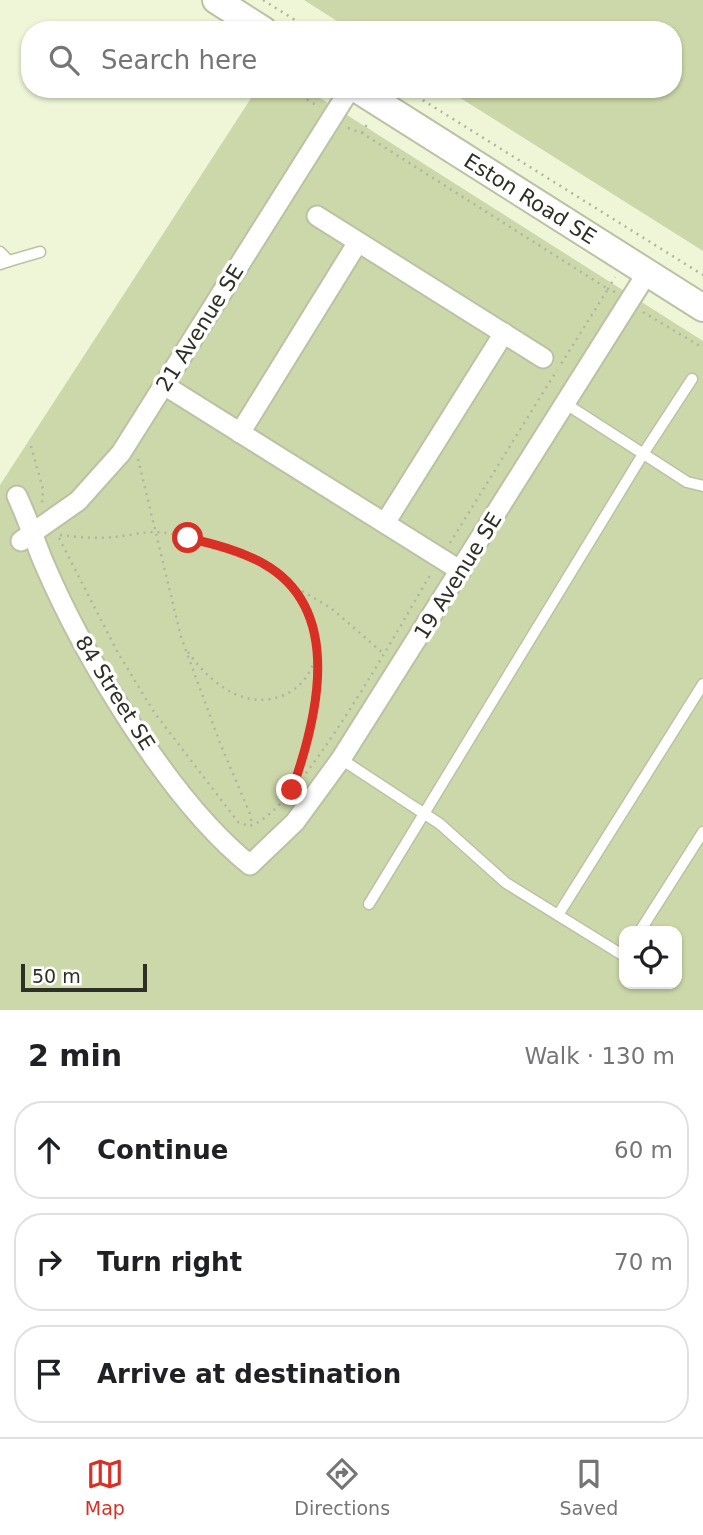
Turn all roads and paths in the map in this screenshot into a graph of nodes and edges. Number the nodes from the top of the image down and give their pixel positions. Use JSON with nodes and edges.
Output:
{"nodes":[{"id":1,"x":216,"y":0,"type":"edge"},
{"id":2,"x":263,"y":0,"type":"edge"},
{"id":3,"x":249,"y":21,"type":"edge"},
{"id":4,"x":297,"y":21,"type":"edge"},
{"id":5,"x":305,"y":98,"type":"edge"},
{"id":6,"x":344,"y":98,"type":"edge"},
{"id":7,"x":371,"y":98,"type":"edge"},
{"id":8,"x":419,"y":98,"type":"edge"},
{"id":9,"x":316,"y":105,"type":"dead end"},
{"id":10,"x":368,"y":124,"type":"dead end"},
{"id":11,"x":362,"y":133,"type":"dead end"},
{"id":12,"x":317,"y":216,"type":"dead end"},
{"id":13,"x":641,"y":236,"type":"junction"},
{"id":14,"x":358,"y":242,"type":"junction"},
{"id":15,"x":636,"y":243,"type":"dead end"},
{"id":16,"x":0,"y":252,"type":"edge"},
{"id":17,"x":40,"y":252,"type":"dead end"},
{"id":18,"x":4,"y":262,"type":"edge"},
{"id":19,"x":647,"y":273,"type":"junction"},
{"id":20,"x":703,"y":275,"type":"edge"},
{"id":21,"x":614,"y":278,"type":"dead end"},
{"id":22,"x":608,"y":289,"type":"dead end"},
{"id":23,"x":703,"y":309,"type":"edge"},
{"id":24,"x":643,"y":312,"type":"dead end"},
{"id":25,"x":504,"y":333,"type":"junction"},
{"id":26,"x":703,"y":348,"type":"edge"},
{"id":27,"x":543,"y":358,"type":"dead end"},
{"id":28,"x":692,"y":379,"type":"dead end"},
{"id":29,"x":164,"y":385,"type":"junction"},
{"id":30,"x":566,"y":404,"type":"junction"},
{"id":31,"x":240,"y":433,"type":"junction"},
{"id":32,"x":31,"y":446,"type":"dead end"},
{"id":33,"x":643,"y":454,"type":"junction"},
{"id":34,"x":136,"y":456,"type":"dead end"},
{"id":35,"x":703,"y":486,"type":"edge"},
{"id":36,"x":17,"y":496,"type":"dead end"},
{"id":37,"x":41,"y":502,"type":"dead end"},
{"id":38,"x":386,"y":523,"type":"junction"},
{"id":39,"x":156,"y":532,"type":"junction"},
{"id":40,"x":57,"y":534,"type":"dead end"},
{"id":41,"x":27,"y":537,"type":"junction"},
{"id":42,"x":461,"y":570,"type":"junction"},
{"id":43,"x":287,"y":583,"type":"junction"},
{"id":44,"x":317,"y":645,"type":"junction"},
{"id":45,"x":186,"y":649,"type":"junction"},
{"id":46,"x":391,"y":659,"type":"dead end"},
{"id":47,"x":703,"y":684,"type":"edge"},
{"id":48,"x":341,"y":760,"type":"junction"},
{"id":49,"x":292,"y":790,"type":"dead end"},
{"id":50,"x":424,"y":813,"type":"junction"},
{"id":51,"x":252,"y":825,"type":"dead end"},
{"id":52,"x":703,"y":832,"type":"edge"},
{"id":53,"x":250,"y":865,"type":"joint"},
{"id":54,"x":369,"y":904,"type":"dead end"},
{"id":55,"x":558,"y":915,"type":"junction"},
{"id":56,"x":643,"y":926,"type":"edge"},
{"id":57,"x":619,"y":953,"type":"edge"}],
"edges":[{"from":1,"to":3,"type":"street"},
{"from":2,"to":4,"type":"path"},
{"from":5,"to":9,"type":"path"},
{"from":6,"to":29,"type":"street","name":"21 Avenue SE"},
{"from":7,"to":19,"type":"street","name":"Eston Road SE"},
{"from":8,"to":13,"type":"path"},
{"from":10,"to":11,"type":"path"},
{"from":12,"to":14,"type":"street"},
{"from":13,"to":15,"type":"path"},
{"from":13,"to":20,"type":"path"},
{"from":14,"to":25,"type":"street"},
{"from":14,"to":31,"type":"street"},
{"from":16,"to":18,"type":"lane"},
{"from":17,"to":18,"type":"lane"},
{"from":19,"to":23,"type":"street","name":"Eston Road SE"},
{"from":19,"to":30,"type":"street","name":"19 Avenue SE"},
{"from":21,"to":22,"type":"path"},
{"from":24,"to":26,"type":"path"},
{"from":25,"to":27,"type":"street"},
{"from":25,"to":38,"type":"street"},
{"from":28,"to":33,"type":"lane"},
{"from":29,"to":31,"type":"street"},
{"from":29,"to":41,"type":"street","name":"21 Avenue SE"},
{"from":30,"to":33,"type":"lane"},
{"from":30,"to":42,"type":"street","name":"19 Avenue SE"},
{"from":31,"to":38,"type":"street"},
{"from":32,"to":37,"type":"path"},
{"from":33,"to":35,"type":"lane"},
{"from":33,"to":50,"type":"lane"},
{"from":34,"to":39,"type":"path"},
{"from":36,"to":41,"type":"street","name":"84 Street SE"},
{"from":38,"to":42,"type":"street"},
{"from":39,"to":40,"type":"path"},
{"from":39,"to":43,"type":"path"},
{"from":39,"to":45,"type":"path"},
{"from":41,"to":53,"type":"street","name":"84 Street SE"},
{"from":42,"to":48,"type":"street","name":"19 Avenue SE"},
{"from":43,"to":44,"type":"path"},
{"from":43,"to":46,"type":"path"},
{"from":44,"to":45,"type":"path"},
{"from":44,"to":49,"type":"path"},
{"from":45,"to":51,"type":"path"},
{"from":47,"to":55,"type":"lane"},
{"from":48,"to":50,"type":"lane"},
{"from":48,"to":53,"type":"street","name":"19 Avenue SE"},
{"from":50,"to":54,"type":"lane"},
{"from":50,"to":55,"type":"lane"},
{"from":52,"to":56,"type":"lane"},
{"from":55,"to":57,"type":"lane"}]}
